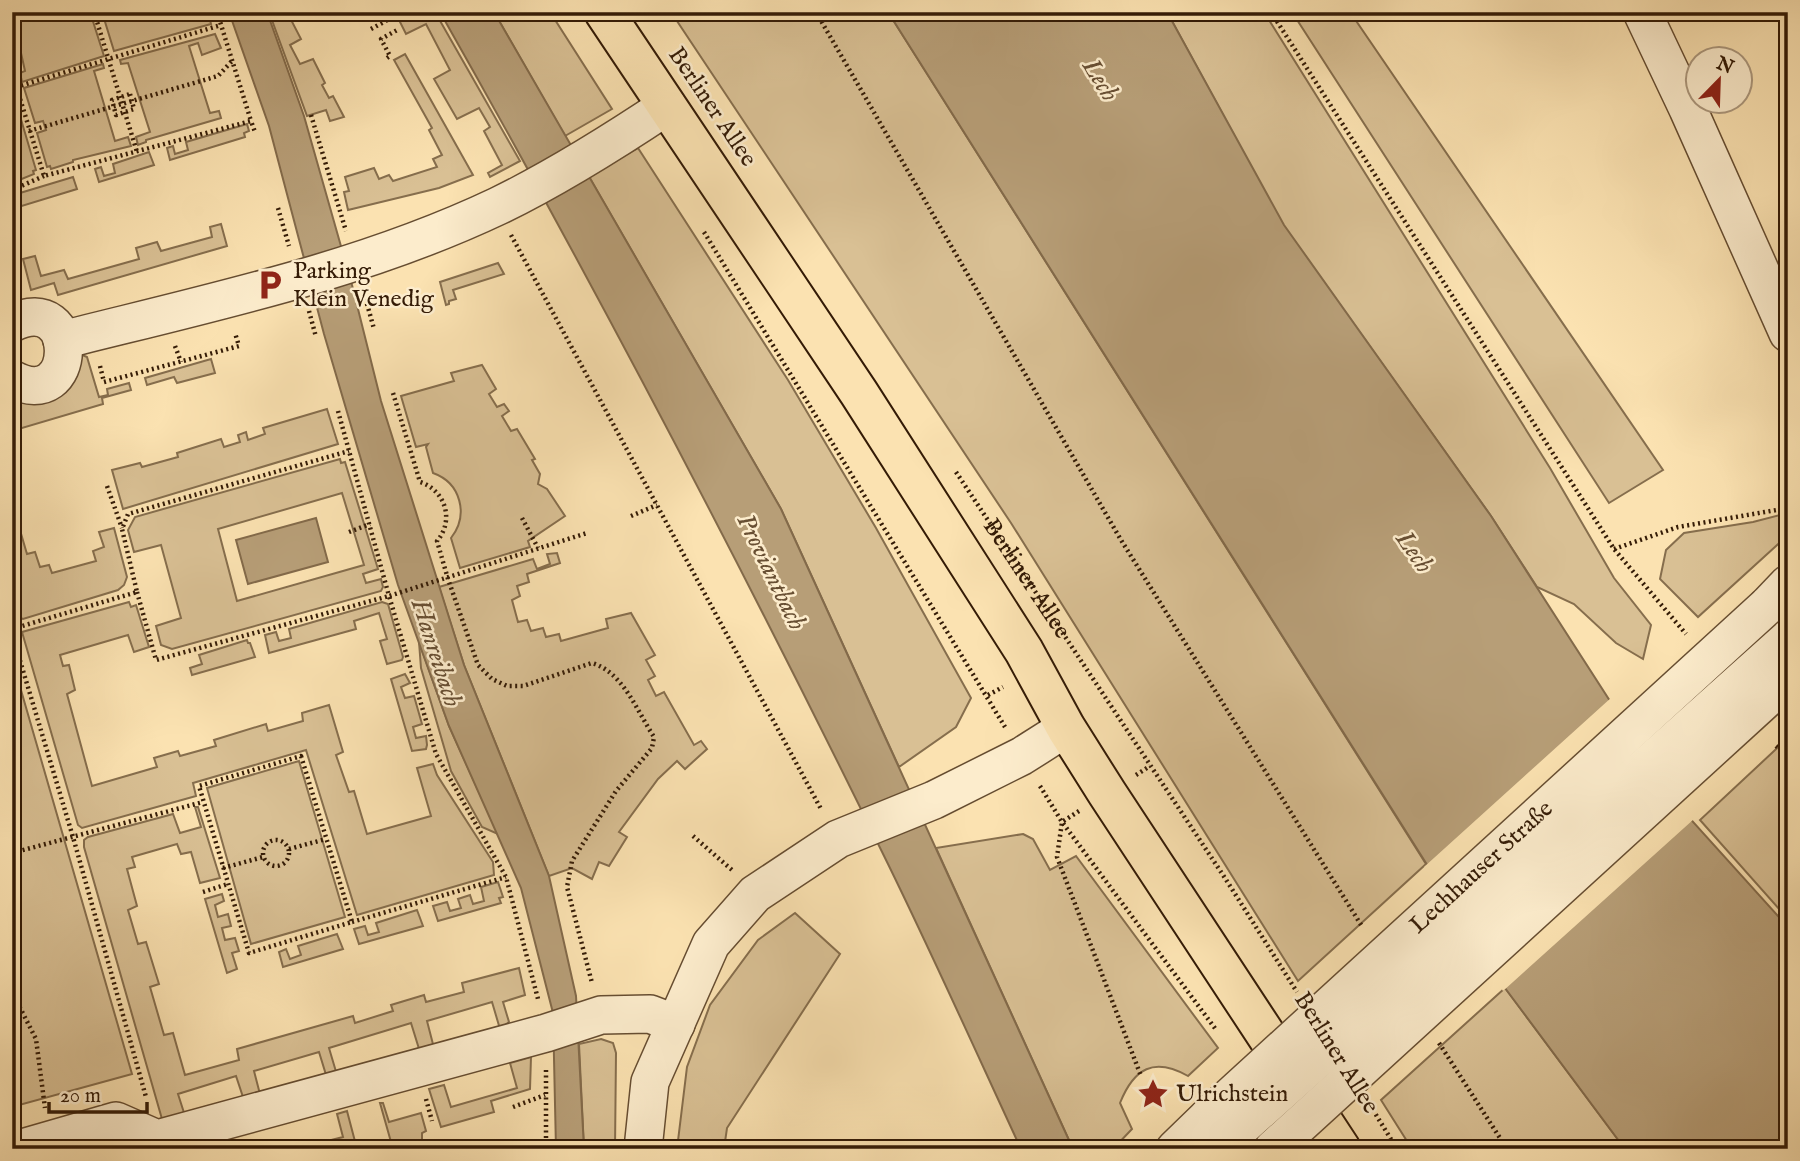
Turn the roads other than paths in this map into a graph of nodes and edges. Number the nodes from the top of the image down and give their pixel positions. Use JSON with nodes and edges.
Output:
{"nodes":[{"id":1,"x":604,"y":12,"type":"edge"},
{"id":2,"x":1642,"y":12,"type":"edge"},
{"id":3,"x":667,"y":106,"type":"junction"},
{"id":4,"x":12,"y":323,"type":"edge"},
{"id":5,"x":1788,"y":333,"type":"edge"},
{"id":6,"x":77,"y":336,"type":"junction"},
{"id":7,"x":12,"y":379,"type":"edge"},
{"id":8,"x":1777,"y":595,"type":"edge"},
{"id":9,"x":1788,"y":639,"type":"edge"},
{"id":10,"x":1788,"y":679,"type":"edge"},
{"id":11,"x":1066,"y":728,"type":"junction"},
{"id":12,"x":676,"y":1024,"type":"junction"},
{"id":13,"x":1218,"y":1135,"type":"edge"},
{"id":14,"x":19,"y":1149,"type":"edge"},
{"id":15,"x":643,"y":1149,"type":"edge"},
{"id":16,"x":1175,"y":1149,"type":"edge"},
{"id":17,"x":1273,"y":1149,"type":"edge"},
{"id":18,"x":1341,"y":1149,"type":"edge"}],
"edges":[{"from":1,"to":3,"type":"main road","name":"Berliner Allee"},
{"from":2,"to":5,"type":"street"},
{"from":3,"to":6,"type":"street"},
{"from":3,"to":11,"type":"main road","name":"Berliner Allee"},
{"from":4,"to":6,"type":"street"},
{"from":6,"to":7,"type":"street"},
{"from":8,"to":13,"type":"street","name":"Lechhauser Straße","bridge":true},
{"from":9,"to":13,"type":"street","bridge":true},
{"from":10,"to":17,"type":"street","bridge":true},
{"from":11,"to":12,"type":"street"},
{"from":11,"to":18,"type":"main road","name":"Berliner Allee"},
{"from":12,"to":14,"type":"street"},
{"from":12,"to":15,"type":"street"},
{"from":13,"to":16,"type":"street","name":"Lechhauser Straße"}]}
